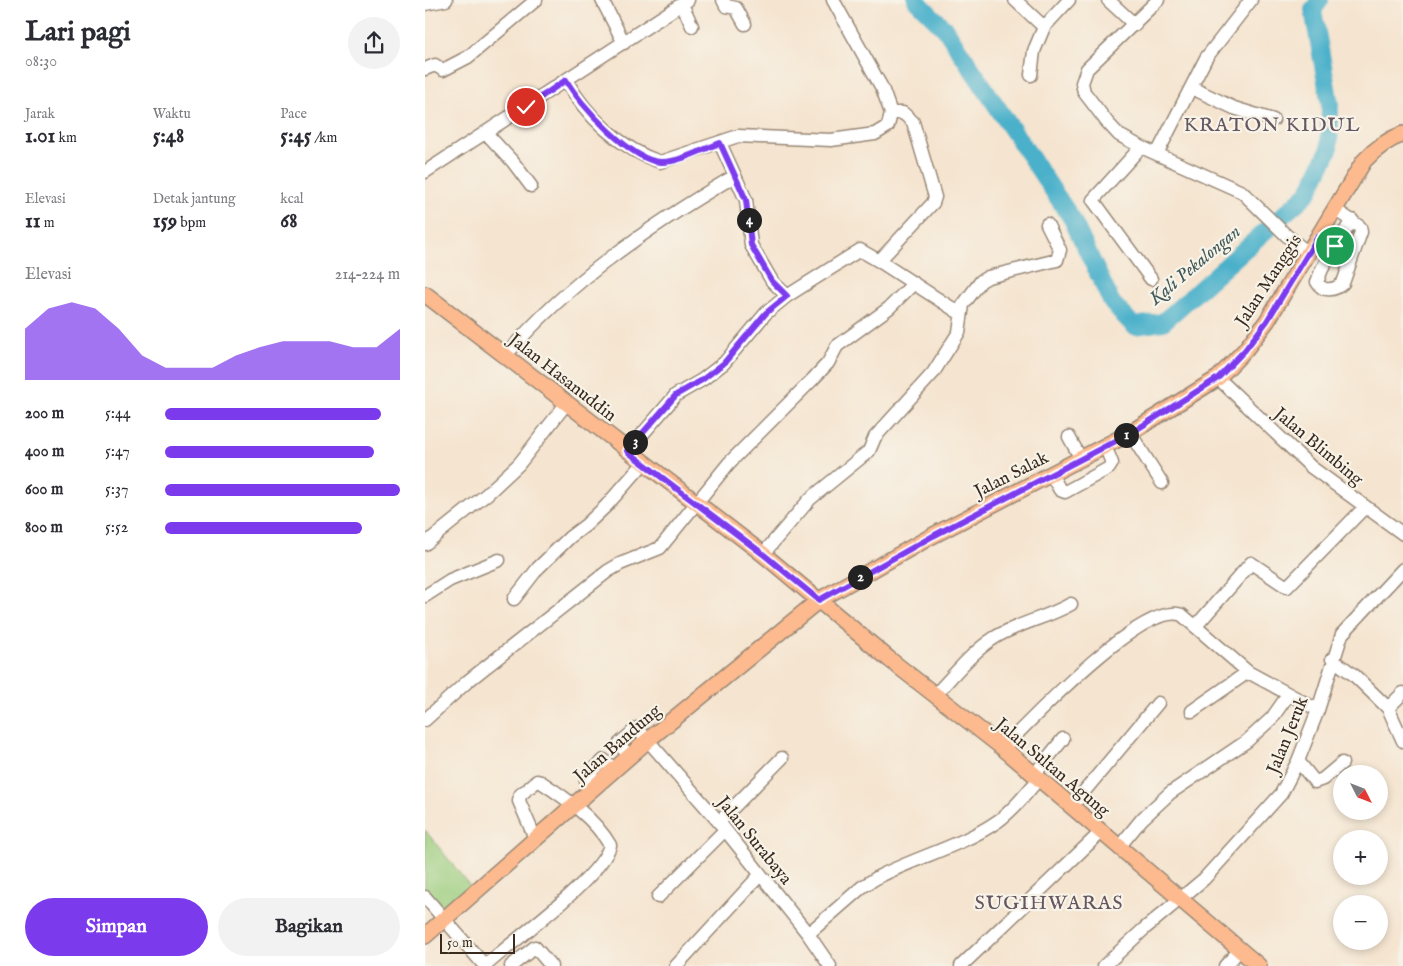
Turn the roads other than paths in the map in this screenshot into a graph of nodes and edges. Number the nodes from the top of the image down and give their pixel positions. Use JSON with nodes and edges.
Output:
{"nodes":[{"id":1,"x":446,"y":0,"type":"edge"},
{"id":2,"x":537,"y":0,"type":"edge"},
{"id":3,"x":602,"y":0,"type":"edge"},
{"id":4,"x":723,"y":0,"type":"edge"},
{"id":5,"x":833,"y":0,"type":"edge"},
{"id":6,"x":1015,"y":0,"type":"edge"},
{"id":7,"x":1069,"y":0,"type":"edge"},
{"id":8,"x":1108,"y":0,"type":"edge"},
{"id":9,"x":1158,"y":0,"type":"edge"},
{"id":10,"x":1251,"y":0,"type":"edge"},
{"id":11,"x":685,"y":2,"type":"edge"},
{"id":12,"x":425,"y":4,"type":"edge"},
{"id":13,"x":745,"y":24,"type":"dead end"},
{"id":14,"x":1135,"y":25,"type":"junction"},
{"id":15,"x":692,"y":26,"type":"dead end"},
{"id":16,"x":1044,"y":27,"type":"junction"},
{"id":17,"x":624,"y":43,"type":"junction"},
{"id":18,"x":425,"y":70,"type":"edge"},
{"id":19,"x":1031,"y":75,"type":"dead end"},
{"id":20,"x":566,"y":80,"type":"junction"},
{"id":21,"x":1191,"y":88,"type":"junction"},
{"id":22,"x":891,"y":113,"type":"junction"},
{"id":23,"x":1273,"y":120,"type":"dead end"},
{"id":24,"x":486,"y":133,"type":"junction"},
{"id":25,"x":1403,"y":134,"type":"edge"},
{"id":26,"x":720,"y":143,"type":"junction"},
{"id":27,"x":1141,"y":147,"type":"junction"},
{"id":28,"x":1157,"y":154,"type":"junction"},
{"id":29,"x":425,"y":172,"type":"edge"},
{"id":30,"x":733,"y":177,"type":"junction"},
{"id":31,"x":531,"y":186,"type":"dead end"},
{"id":32,"x":1335,"y":210,"type":"junction"},
{"id":33,"x":1352,"y":220,"type":"junction"},
{"id":34,"x":1047,"y":224,"type":"dead end"},
{"id":35,"x":1318,"y":237,"type":"junction"},
{"id":36,"x":1335,"y":246,"type":"junction"},
{"id":37,"x":1308,"y":253,"type":"junction"},
{"id":38,"x":879,"y":260,"type":"junction"},
{"id":39,"x":1151,"y":279,"type":"dead end"},
{"id":40,"x":914,"y":283,"type":"junction"},
{"id":41,"x":425,"y":294,"type":"edge"},
{"id":42,"x":787,"y":296,"type":"junction"},
{"id":43,"x":961,"y":314,"type":"junction"},
{"id":44,"x":506,"y":355,"type":"junction"},
{"id":45,"x":1218,"y":378,"type":"junction"},
{"id":46,"x":566,"y":404,"type":"junction"},
{"id":47,"x":1131,"y":433,"type":"junction"},
{"id":48,"x":1069,"y":437,"type":"dead end"},
{"id":49,"x":1105,"y":446,"type":"junction"},
{"id":50,"x":627,"y":451,"type":"junction"},
{"id":51,"x":1081,"y":459,"type":"junction"},
{"id":52,"x":643,"y":464,"type":"junction"},
{"id":53,"x":1051,"y":474,"type":"junction"},
{"id":54,"x":1162,"y":483,"type":"dead end"},
{"id":55,"x":695,"y":502,"type":"junction"},
{"id":56,"x":1365,"y":507,"type":"junction"},
{"id":57,"x":1403,"y":534,"type":"edge"},
{"id":58,"x":425,"y":544,"type":"edge"},
{"id":59,"x":763,"y":554,"type":"junction"},
{"id":60,"x":499,"y":560,"type":"dead end"},
{"id":61,"x":1403,"y":569,"type":"edge"},
{"id":62,"x":425,"y":596,"type":"edge"},
{"id":63,"x":514,"y":599,"type":"dead end"},
{"id":64,"x":819,"y":600,"type":"junction"},
{"id":65,"x":1071,"y":604,"type":"dead end"},
{"id":66,"x":1196,"y":626,"type":"junction"},
{"id":67,"x":1332,"y":659,"type":"junction"},
{"id":68,"x":1248,"y":672,"type":"junction"},
{"id":69,"x":1403,"y":693,"type":"edge"},
{"id":70,"x":935,"y":695,"type":"junction"},
{"id":71,"x":1288,"y":695,"type":"junction"},
{"id":72,"x":1158,"y":703,"type":"dead end"},
{"id":73,"x":1388,"y":708,"type":"junction"},
{"id":74,"x":1318,"y":710,"type":"junction"},
{"id":75,"x":1192,"y":711,"type":"dead end"},
{"id":76,"x":425,"y":720,"type":"edge"},
{"id":77,"x":1063,"y":738,"type":"dead end"},
{"id":78,"x":648,"y":740,"type":"junction"},
{"id":79,"x":1403,"y":741,"type":"edge"},
{"id":80,"x":1003,"y":748,"type":"junction"},
{"id":81,"x":781,"y":758,"type":"dead end"},
{"id":82,"x":1298,"y":761,"type":"junction"},
{"id":83,"x":1343,"y":763,"type":"dead end"},
{"id":84,"x":1036,"y":777,"type":"junction"},
{"id":85,"x":574,"y":804,"type":"junction"},
{"id":86,"x":1072,"y":806,"type":"junction"},
{"id":87,"x":722,"y":826,"type":"junction"},
{"id":88,"x":1101,"y":832,"type":"junction"},
{"id":89,"x":535,"y":838,"type":"junction"},
{"id":90,"x":1119,"y":847,"type":"junction"},
{"id":91,"x":761,"y":875,"type":"junction"},
{"id":92,"x":658,"y":896,"type":"dead end"},
{"id":93,"x":425,"y":897,"type":"edge"},
{"id":94,"x":1179,"y":899,"type":"junction"},
{"id":95,"x":443,"y":918,"type":"junction"},
{"id":96,"x":808,"y":934,"type":"junction"},
{"id":97,"x":425,"y":936,"type":"edge"},
{"id":98,"x":1240,"y":950,"type":"junction"},
{"id":99,"x":826,"y":964,"type":"edge"},
{"id":100,"x":485,"y":966,"type":"edge"},
{"id":101,"x":511,"y":966,"type":"edge"},
{"id":102,"x":551,"y":966,"type":"edge"},
{"id":103,"x":676,"y":966,"type":"edge"},
{"id":104,"x":961,"y":966,"type":"edge"},
{"id":105,"x":1104,"y":966,"type":"edge"},
{"id":106,"x":1225,"y":966,"type":"edge"},
{"id":107,"x":1259,"y":966,"type":"edge"}],
"edges":[{"from":1,"to":12,"type":"street"},
{"from":2,"to":18,"type":"street"},
{"from":3,"to":17,"type":"street"},
{"from":4,"to":13,"type":"street"},
{"from":5,"to":22,"type":"street"},
{"from":6,"to":16,"type":"street"},
{"from":7,"to":16,"type":"street"},
{"from":8,"to":14,"type":"street"},
{"from":9,"to":14,"type":"street"},
{"from":10,"to":21,"type":"street"},
{"from":11,"to":15,"type":"street"},
{"from":11,"to":17,"type":"street"},
{"from":14,"to":27,"type":"street"},
{"from":16,"to":19,"type":"street"},
{"from":17,"to":20,"type":"street"},
{"from":20,"to":24,"type":"street"},
{"from":20,"to":26,"type":"street"},
{"from":21,"to":23,"type":"street"},
{"from":21,"to":28,"type":"street"},
{"from":22,"to":26,"type":"street"},
{"from":22,"to":38,"type":"street"},
{"from":24,"to":29,"type":"street"},
{"from":24,"to":31,"type":"street"},
{"from":25,"to":32,"type":"main road","name":"Jalan Manggis"},
{"from":26,"to":30,"type":"street"},
{"from":27,"to":28,"type":"street"},
{"from":27,"to":39,"type":"street"},
{"from":28,"to":37,"type":"street"},
{"from":30,"to":42,"type":"street"},
{"from":30,"to":44,"type":"street"},
{"from":32,"to":33,"type":"street"},
{"from":32,"to":35,"type":"main road","name":"Jalan Manggis"},
{"from":33,"to":36,"type":"street"},
{"from":33,"to":36,"type":"street"},
{"from":34,"to":43,"type":"street"},
{"from":35,"to":36,"type":"street"},
{"from":35,"to":37,"type":"main road","name":"Jalan Manggis"},
{"from":37,"to":45,"type":"main road","name":"Jalan Manggis"},
{"from":38,"to":40,"type":"street"},
{"from":38,"to":42,"type":"street"},
{"from":40,"to":43,"type":"street"},
{"from":40,"to":55,"type":"street"},
{"from":41,"to":44,"type":"main road","name":"Jalan Hasanuddin"},
{"from":42,"to":50,"type":"street"},
{"from":43,"to":59,"type":"street"},
{"from":44,"to":46,"type":"main road","name":"Jalan Hasanuddin"},
{"from":45,"to":47,"type":"main road","name":"Jalan Salak"},
{"from":45,"to":56,"type":"street","name":"Jalan Blimbing"},
{"from":46,"to":50,"type":"main road","name":"Jalan Hasanuddin"},
{"from":46,"to":58,"type":"street"},
{"from":47,"to":49,"type":"main road","name":"Jalan Salak"},
{"from":47,"to":54,"type":"street"},
{"from":48,"to":51,"type":"street"},
{"from":49,"to":51,"type":"main road","name":"Jalan Salak"},
{"from":49,"to":53,"type":"street"},
{"from":50,"to":52,"type":"main road","name":"Jalan Hasanuddin"},
{"from":51,"to":53,"type":"main road","name":"Jalan Salak"},
{"from":52,"to":55,"type":"main road","name":"Jalan Hasanuddin"},
{"from":52,"to":63,"type":"street"},
{"from":53,"to":64,"type":"main road","name":"Jalan Salak"},
{"from":55,"to":59,"type":"main road","name":"Jalan Hasanuddin"},
{"from":55,"to":76,"type":"street"},
{"from":56,"to":57,"type":"street","name":"Jalan Blimbing"},
{"from":56,"to":66,"type":"street"},
{"from":59,"to":64,"type":"main road","name":"Jalan Hasanuddin"},
{"from":60,"to":62,"type":"street"},
{"from":61,"to":67,"type":"street","name":"Jalan Jeruk"},
{"from":64,"to":70,"type":"main road","name":"Jalan Sultan Agung"},
{"from":64,"to":78,"type":"main road","name":"Jalan Bandung"},
{"from":65,"to":70,"type":"street"},
{"from":66,"to":68,"type":"street"},
{"from":66,"to":80,"type":"street"},
{"from":67,"to":73,"type":"street"},
{"from":67,"to":74,"type":"street","name":"Jalan Jeruk"},
{"from":68,"to":71,"type":"street"},
{"from":68,"to":75,"type":"street"},
{"from":69,"to":73,"type":"street"},
{"from":70,"to":80,"type":"main road","name":"Jalan Sultan Agung"},
{"from":71,"to":74,"type":"street"},
{"from":71,"to":90,"type":"street"},
{"from":72,"to":86,"type":"street"},
{"from":73,"to":79,"type":"street"},
{"from":74,"to":82,"type":"street","name":"Jalan Jeruk"},
{"from":77,"to":84,"type":"street"},
{"from":78,"to":85,"type":"main road","name":"Jalan Bandung"},
{"from":78,"to":87,"type":"street","name":"Jalan Surabaya"},
{"from":80,"to":84,"type":"main road","name":"Jalan Sultan Agung"},
{"from":81,"to":87,"type":"street"},
{"from":82,"to":83,"type":"street"},
{"from":82,"to":94,"type":"street","name":"Jalan Jeruk"},
{"from":84,"to":86,"type":"main road","name":"Jalan Sultan Agung"},
{"from":84,"to":96,"type":"street"},
{"from":85,"to":89,"type":"main road","name":"Jalan Bandung"},
{"from":85,"to":89,"type":"street"},
{"from":85,"to":100,"type":"street"},
{"from":86,"to":88,"type":"main road","name":"Jalan Sultan Agung"},
{"from":87,"to":91,"type":"street","name":"Jalan Surabaya"},
{"from":87,"to":92,"type":"street"},
{"from":88,"to":90,"type":"main road","name":"Jalan Sultan Agung"},
{"from":88,"to":104,"type":"street"},
{"from":89,"to":95,"type":"main road","name":"Jalan Bandung"},
{"from":90,"to":94,"type":"main road","name":"Jalan Sultan Agung"},
{"from":91,"to":96,"type":"street","name":"Jalan Surabaya"},
{"from":91,"to":103,"type":"street"},
{"from":93,"to":95,"type":"street"},
{"from":94,"to":98,"type":"main road","name":"Jalan Sultan Agung"},
{"from":94,"to":105,"type":"street","name":"Jalan Jeruk"},
{"from":95,"to":97,"type":"main road","name":"Jalan Bandung"},
{"from":95,"to":100,"type":"street"},
{"from":96,"to":99,"type":"street","name":"Jalan Surabaya"},
{"from":98,"to":106,"type":"street"},
{"from":98,"to":107,"type":"main road","name":"Jalan Sultan Agung"},
{"from":101,"to":102,"type":"street"}]}
